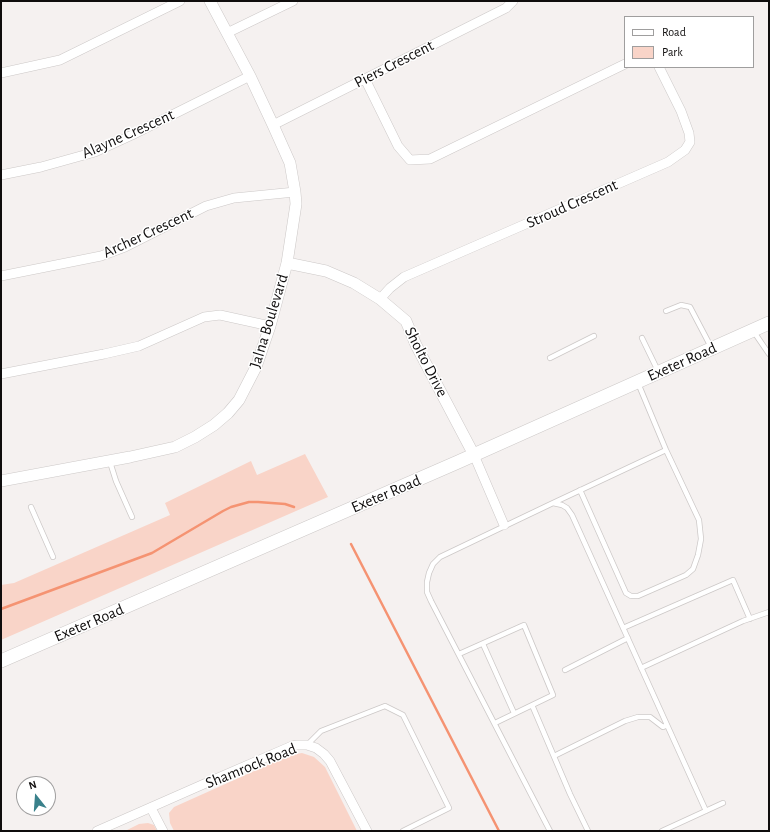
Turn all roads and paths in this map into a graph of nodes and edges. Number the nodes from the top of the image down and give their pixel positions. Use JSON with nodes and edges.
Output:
{"nodes":[{"id":1,"x":180,"y":1,"type":"edge"},
{"id":2,"x":210,"y":1,"type":"edge"},
{"id":3,"x":293,"y":1,"type":"edge"},
{"id":4,"x":513,"y":1,"type":"edge"},
{"id":5,"x":227,"y":33,"type":"junction"},
{"id":6,"x":624,"y":64,"type":"edge"},
{"id":7,"x":660,"y":68,"type":"edge"},
{"id":8,"x":1,"y":73,"type":"edge"},
{"id":9,"x":250,"y":76,"type":"junction"},
{"id":10,"x":365,"y":79,"type":"junction"},
{"id":11,"x":273,"y":125,"type":"junction"},
{"id":12,"x":1,"y":175,"type":"edge"},
{"id":13,"x":295,"y":192,"type":"junction"},
{"id":14,"x":287,"y":263,"type":"junction"},
{"id":15,"x":1,"y":276,"type":"edge"},
{"id":16,"x":380,"y":299,"type":"junction"},
{"id":17,"x":666,"y":312,"type":"dead end"},
{"id":18,"x":769,"y":323,"type":"edge"},
{"id":19,"x":270,"y":326,"type":"junction"},
{"id":20,"x":754,"y":330,"type":"junction"},
{"id":21,"x":594,"y":336,"type":"dead end"},
{"id":22,"x":642,"y":338,"type":"dead end"},
{"id":23,"x":712,"y":349,"type":"junction"},
{"id":24,"x":769,"y":354,"type":"edge"},
{"id":25,"x":550,"y":358,"type":"dead end"},
{"id":26,"x":659,"y":373,"type":"junction"},
{"id":27,"x":1,"y":374,"type":"edge"},
{"id":28,"x":638,"y":383,"type":"junction"},
{"id":29,"x":666,"y":450,"type":"junction"},
{"id":30,"x":474,"y":455,"type":"junction"},
{"id":31,"x":110,"y":461,"type":"junction"},
{"id":32,"x":1,"y":481,"type":"edge"},
{"id":33,"x":580,"y":490,"type":"junction"},
{"id":34,"x":553,"y":503,"type":"junction"},
{"id":35,"x":31,"y":508,"type":"dead end"},
{"id":36,"x":132,"y":518,"type":"dead end"},
{"id":37,"x":504,"y":525,"type":"junction"},
{"id":38,"x":53,"y":557,"type":"dead end"},
{"id":39,"x":769,"y":612,"type":"edge"},
{"id":40,"x":750,"y":618,"type":"junction"},
{"id":41,"x":623,"y":628,"type":"junction"},
{"id":42,"x":628,"y":638,"type":"junction"},
{"id":43,"x":483,"y":644,"type":"junction"},
{"id":44,"x":459,"y":654,"type":"junction"},
{"id":45,"x":1,"y":661,"type":"edge"},
{"id":46,"x":641,"y":668,"type":"junction"},
{"id":47,"x":565,"y":670,"type":"dead end"},
{"id":48,"x":532,"y":705,"type":"junction"},
{"id":49,"x":514,"y":713,"type":"junction"},
{"id":50,"x":495,"y":722,"type":"junction"},
{"id":51,"x":667,"y":725,"type":"junction"},
{"id":52,"x":307,"y":745,"type":"junction"},
{"id":53,"x":554,"y":756,"type":"junction"},
{"id":54,"x":724,"y":803,"type":"dead end"},
{"id":55,"x":151,"y":808,"type":"junction"},
{"id":56,"x":706,"y":811,"type":"junction"},
{"id":57,"x":97,"y":831,"type":"edge"},
{"id":58,"x":163,"y":831,"type":"edge"},
{"id":59,"x":367,"y":831,"type":"edge"},
{"id":60,"x":404,"y":831,"type":"edge"},
{"id":61,"x":550,"y":831,"type":"edge"},
{"id":62,"x":588,"y":831,"type":"edge"},
{"id":63,"x":662,"y":831,"type":"edge"}],
"edges":[{"from":1,"to":8,"type":"street"},
{"from":2,"to":5,"type":"street","name":"Jalna Boulevard"},
{"from":3,"to":5,"type":"street"},
{"from":4,"to":10,"type":"street","name":"Piers Crescent"},
{"from":5,"to":9,"type":"street","name":"Jalna Boulevard"},
{"from":6,"to":10,"type":"street"},
{"from":7,"to":16,"type":"street","name":"Stroud Crescent"},
{"from":9,"to":11,"type":"street","name":"Jalna Boulevard"},
{"from":9,"to":12,"type":"street","name":"Alayne Crescent"},
{"from":10,"to":11,"type":"street","name":"Piers Crescent"},
{"from":11,"to":13,"type":"street","name":"Jalna Boulevard"},
{"from":13,"to":14,"type":"street","name":"Jalna Boulevard"},
{"from":13,"to":15,"type":"street","name":"Archer Crescent"},
{"from":14,"to":16,"type":"street","name":"Sholto Drive"},
{"from":14,"to":19,"type":"street","name":"Jalna Boulevard"},
{"from":16,"to":30,"type":"street","name":"Sholto Drive"},
{"from":17,"to":23,"type":"lane"},
{"from":18,"to":20,"type":"main road","name":"Exeter Road"},
{"from":19,"to":27,"type":"street"},
{"from":19,"to":31,"type":"street","name":"Jalna Boulevard"},
{"from":20,"to":23,"type":"main road","name":"Exeter Road"},
{"from":20,"to":24,"type":"lane"},
{"from":21,"to":25,"type":"lane"},
{"from":22,"to":26,"type":"lane"},
{"from":23,"to":26,"type":"main road","name":"Exeter Road"},
{"from":26,"to":28,"type":"main road","name":"Exeter Road"},
{"from":28,"to":29,"type":"lane"},
{"from":28,"to":30,"type":"main road","name":"Exeter Road"},
{"from":29,"to":33,"type":"lane"},
{"from":29,"to":33,"type":"lane"},
{"from":30,"to":37,"type":"street","name":"Sholto Drive"},
{"from":30,"to":45,"type":"main road","name":"Exeter Road"},
{"from":31,"to":32,"type":"street","name":"Jalna Boulevard"},
{"from":31,"to":36,"type":"lane"},
{"from":33,"to":34,"type":"lane"},
{"from":34,"to":37,"type":"lane"},
{"from":34,"to":41,"type":"lane"},
{"from":35,"to":38,"type":"lane"},
{"from":37,"to":44,"type":"lane"},
{"from":39,"to":40,"type":"lane"},
{"from":40,"to":41,"type":"lane"},
{"from":40,"to":46,"type":"lane"},
{"from":41,"to":42,"type":"lane"},
{"from":42,"to":46,"type":"lane"},
{"from":42,"to":47,"type":"lane"},
{"from":43,"to":44,"type":"lane"},
{"from":43,"to":48,"type":"lane"},
{"from":43,"to":49,"type":"lane"},
{"from":44,"to":50,"type":"lane"},
{"from":46,"to":51,"type":"lane"},
{"from":48,"to":49,"type":"lane"},
{"from":48,"to":53,"type":"lane"},
{"from":49,"to":50,"type":"lane"},
{"from":50,"to":61,"type":"lane"},
{"from":51,"to":53,"type":"lane"},
{"from":51,"to":56,"type":"lane"},
{"from":52,"to":55,"type":"street","name":"Shamrock Road"},
{"from":52,"to":59,"type":"street","name":"Shamrock Road"},
{"from":52,"to":60,"type":"lane"},
{"from":53,"to":62,"type":"lane"},
{"from":54,"to":56,"type":"lane"},
{"from":55,"to":57,"type":"street","name":"Shamrock Road"},
{"from":55,"to":58,"type":"street"},
{"from":56,"to":63,"type":"lane"}]}
